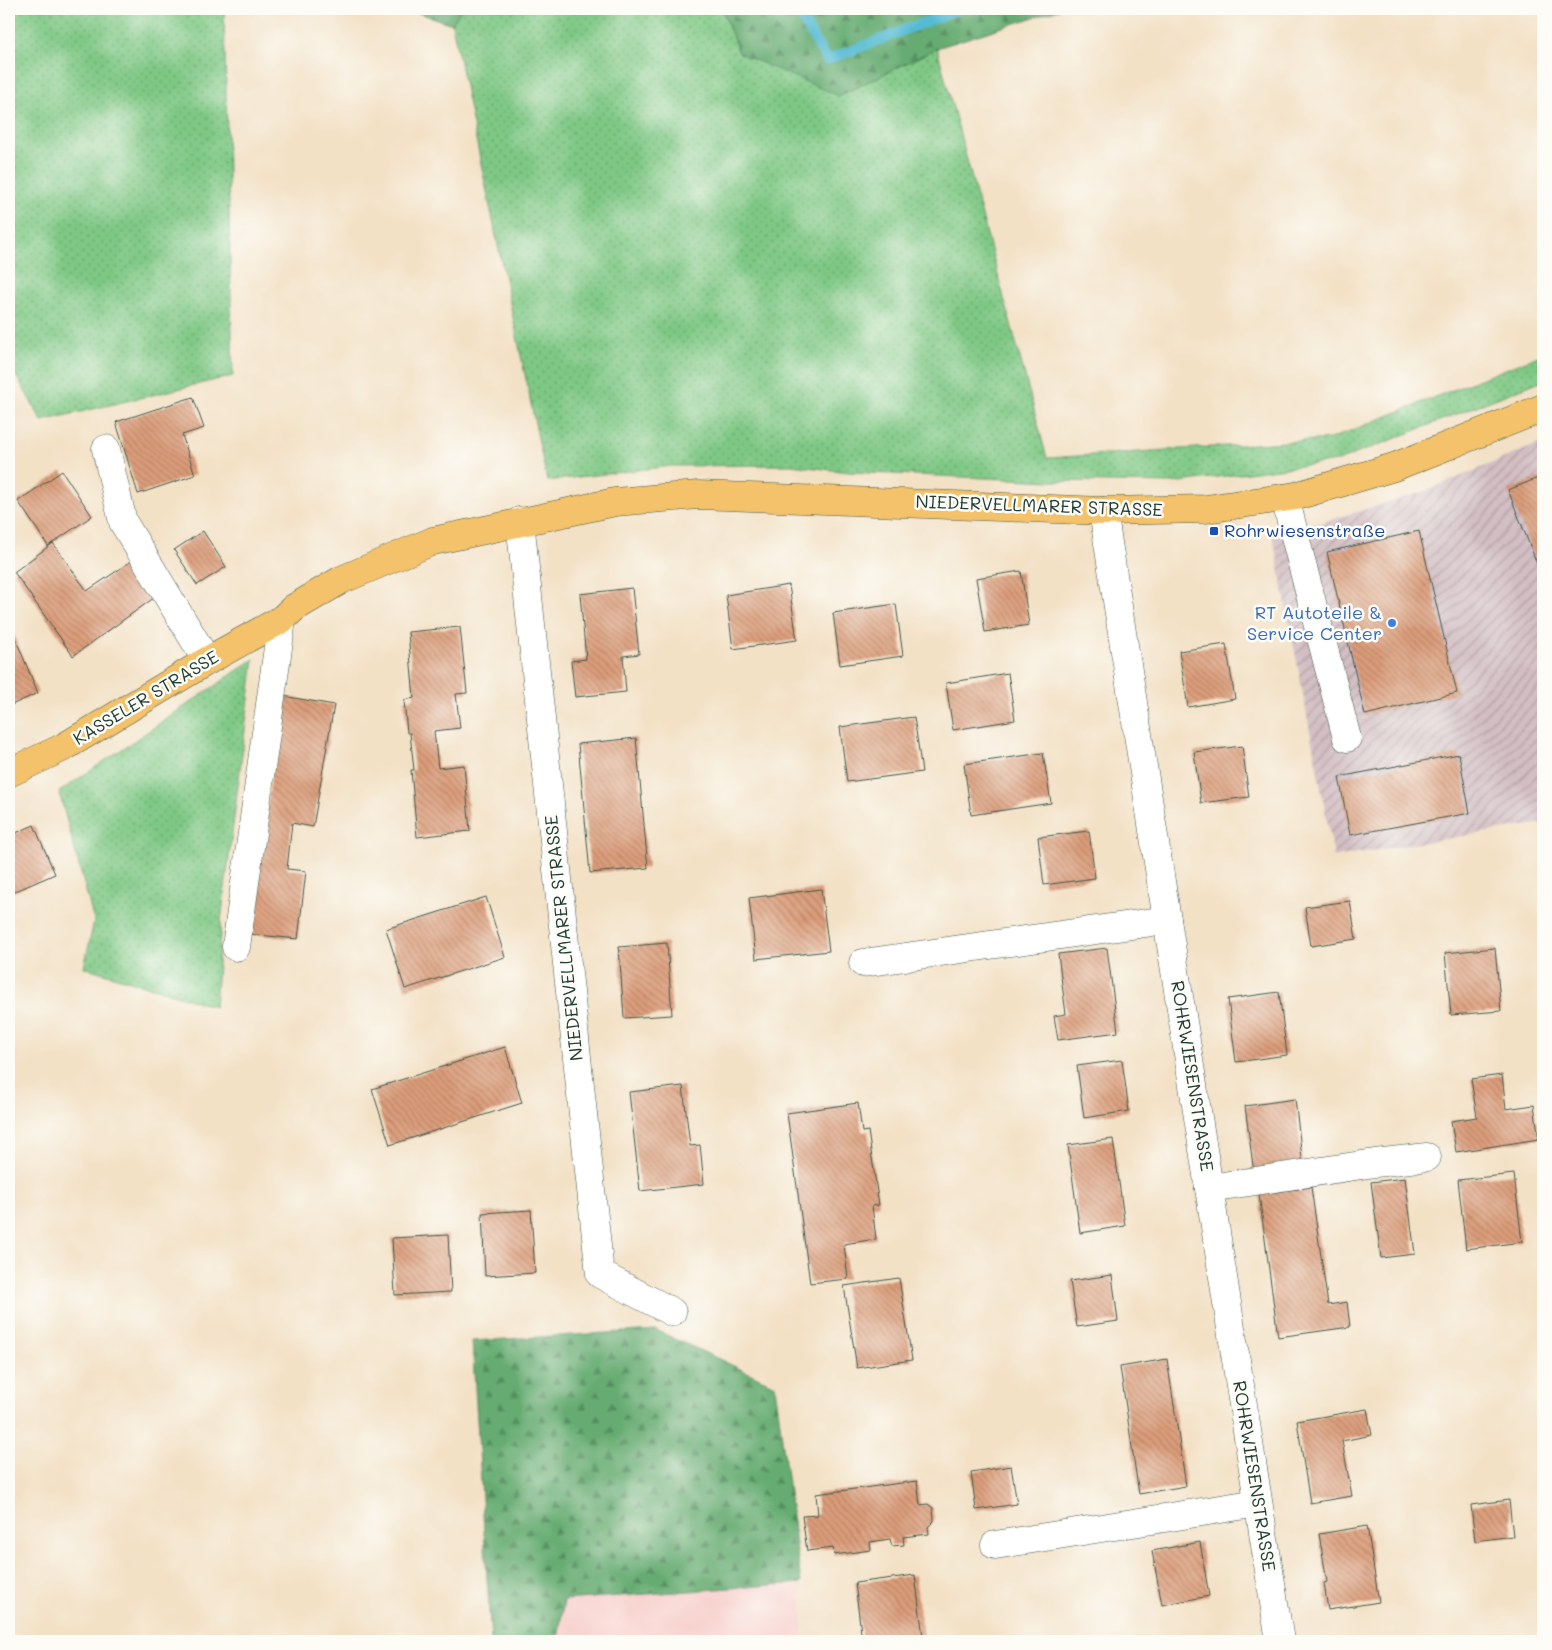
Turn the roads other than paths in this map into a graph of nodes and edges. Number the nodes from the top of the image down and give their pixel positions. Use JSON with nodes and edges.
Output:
{"nodes":[{"id":1,"x":1543,"y":408,"type":"edge"},
{"id":2,"x":106,"y":449,"type":"dead end"},
{"id":3,"x":1285,"y":498,"type":"junction"},
{"id":4,"x":1103,"y":511,"type":"junction"},
{"id":5,"x":520,"y":521,"type":"junction"},
{"id":6,"x":282,"y":619,"type":"junction"},
{"id":7,"x":207,"y":661,"type":"junction"},
{"id":8,"x":1347,"y":738,"type":"dead end"},
{"id":9,"x":9,"y":773,"type":"edge"},
{"id":10,"x":1167,"y":920,"type":"junction"},
{"id":11,"x":236,"y":948,"type":"dead end"},
{"id":12,"x":863,"y":963,"type":"dead end"},
{"id":13,"x":1426,"y":1157,"type":"dead end"},
{"id":14,"x":1209,"y":1188,"type":"junction"},
{"id":15,"x":672,"y":1312,"type":"dead end"},
{"id":16,"x":1258,"y":1502,"type":"junction"},
{"id":17,"x":995,"y":1545,"type":"dead end"},
{"id":18,"x":1280,"y":1641,"type":"edge"}],
"edges":[{"from":1,"to":3,"type":"main road","name":"NIEDERVELLMARER STRASSE"},
{"from":2,"to":7,"type":"street"},
{"from":3,"to":4,"type":"main road","name":"NIEDERVELLMARER STRASSE"},
{"from":3,"to":8,"type":"street"},
{"from":4,"to":5,"type":"main road","name":"NIEDERVELLMARER STRASSE"},
{"from":4,"to":10,"type":"street","name":"ROHRWIESENSTRASSE"},
{"from":5,"to":6,"type":"main road","name":"NIEDERVELLMARER STRASSE"},
{"from":5,"to":15,"type":"street","name":"NIEDERVELLMARER STRASSE"},
{"from":6,"to":7,"type":"main road","name":"KASSELER STRASSE"},
{"from":6,"to":11,"type":"street"},
{"from":7,"to":9,"type":"main road","name":"KASSELER STRASSE"},
{"from":10,"to":12,"type":"street"},
{"from":10,"to":14,"type":"street","name":"ROHRWIESENSTRASSE"},
{"from":13,"to":14,"type":"street"},
{"from":14,"to":16,"type":"street","name":"ROHRWIESENSTRASSE"},
{"from":16,"to":17,"type":"street"},
{"from":16,"to":18,"type":"street","name":"ROHRWIESENSTRASSE"}]}
